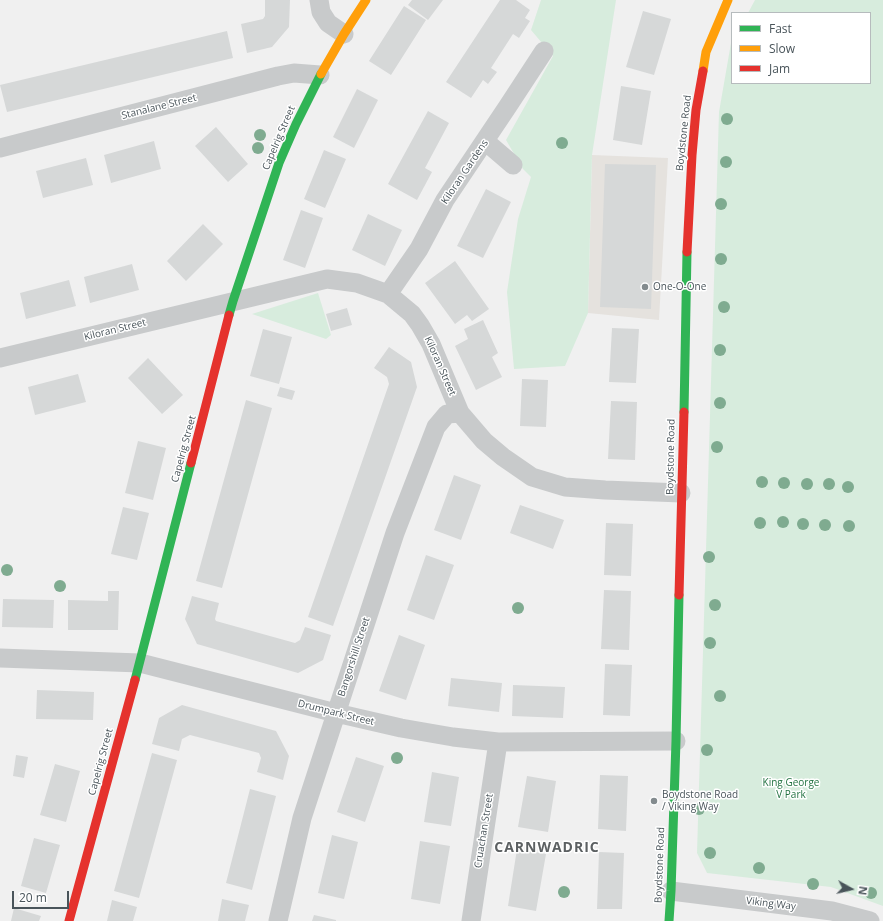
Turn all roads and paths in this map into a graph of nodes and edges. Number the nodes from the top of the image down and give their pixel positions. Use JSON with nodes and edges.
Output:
{"nodes":[{"id":1,"x":319,"y":0,"type":"edge"},
{"id":2,"x":366,"y":0,"type":"edge"},
{"id":3,"x":728,"y":0,"type":"edge"},
{"id":4,"x":344,"y":34,"type":"junction"},
{"id":5,"x":544,"y":51,"type":"dead end"},
{"id":6,"x":320,"y":76,"type":"junction"},
{"id":7,"x":485,"y":140,"type":"junction"},
{"id":8,"x":0,"y":148,"type":"edge"},
{"id":9,"x":513,"y":165,"type":"dead end"},
{"id":10,"x":388,"y":294,"type":"junction"},
{"id":11,"x":233,"y":301,"type":"junction"},
{"id":12,"x":0,"y":358,"type":"edge"},
{"id":13,"x":460,"y":413,"type":"junction"},
{"id":14,"x":681,"y":493,"type":"junction"},
{"id":15,"x":0,"y":658,"type":"edge"},
{"id":16,"x":140,"y":662,"type":"junction"},
{"id":17,"x":336,"y":713,"type":"junction"},
{"id":18,"x":676,"y":741,"type":"junction"},
{"id":19,"x":498,"y":742,"type":"junction"},
{"id":20,"x":671,"y":891,"type":"junction"},
{"id":21,"x":69,"y":921,"type":"edge"},
{"id":22,"x":278,"y":921,"type":"edge"},
{"id":23,"x":471,"y":921,"type":"edge"},
{"id":24,"x":669,"y":921,"type":"edge"},
{"id":25,"x":870,"y":921,"type":"edge"}],
"edges":[{"from":1,"to":4,"type":"street"},
{"from":2,"to":4,"type":"street","name":"Capelrig Street"},
{"from":3,"to":14,"type":"street","name":"Boydstone Road"},
{"from":4,"to":6,"type":"street","name":"Capelrig Street"},
{"from":5,"to":7,"type":"street","name":"Kiloran Gardens"},
{"from":6,"to":8,"type":"street","name":"Stanalane Street"},
{"from":6,"to":11,"type":"street","name":"Capelrig Street"},
{"from":7,"to":9,"type":"street"},
{"from":7,"to":10,"type":"street","name":"Kiloran Gardens"},
{"from":10,"to":11,"type":"street","name":"Kiloran Street"},
{"from":10,"to":13,"type":"street","name":"Kiloran Street"},
{"from":11,"to":12,"type":"street","name":"Kiloran Street"},
{"from":11,"to":16,"type":"street","name":"Capelrig Street"},
{"from":13,"to":14,"type":"street","name":"Kiloran Street"},
{"from":13,"to":17,"type":"street","name":"Bangorshill Street"},
{"from":14,"to":18,"type":"street","name":"Boydstone Road"},
{"from":15,"to":16,"type":"street","name":"Drumpark Street"},
{"from":16,"to":17,"type":"street","name":"Drumpark Street"},
{"from":16,"to":21,"type":"street","name":"Capelrig Street"},
{"from":17,"to":19,"type":"street","name":"Drumpark Street"},
{"from":17,"to":22,"type":"street","name":"Bangorshill Street"},
{"from":18,"to":19,"type":"street","name":"Drumpark Street"},
{"from":18,"to":20,"type":"street","name":"Boydstone Road"},
{"from":19,"to":23,"type":"street","name":"Cruachan Street"},
{"from":20,"to":24,"type":"street","name":"Boydstone Road"},
{"from":20,"to":25,"type":"street","name":"Viking Way"}]}
